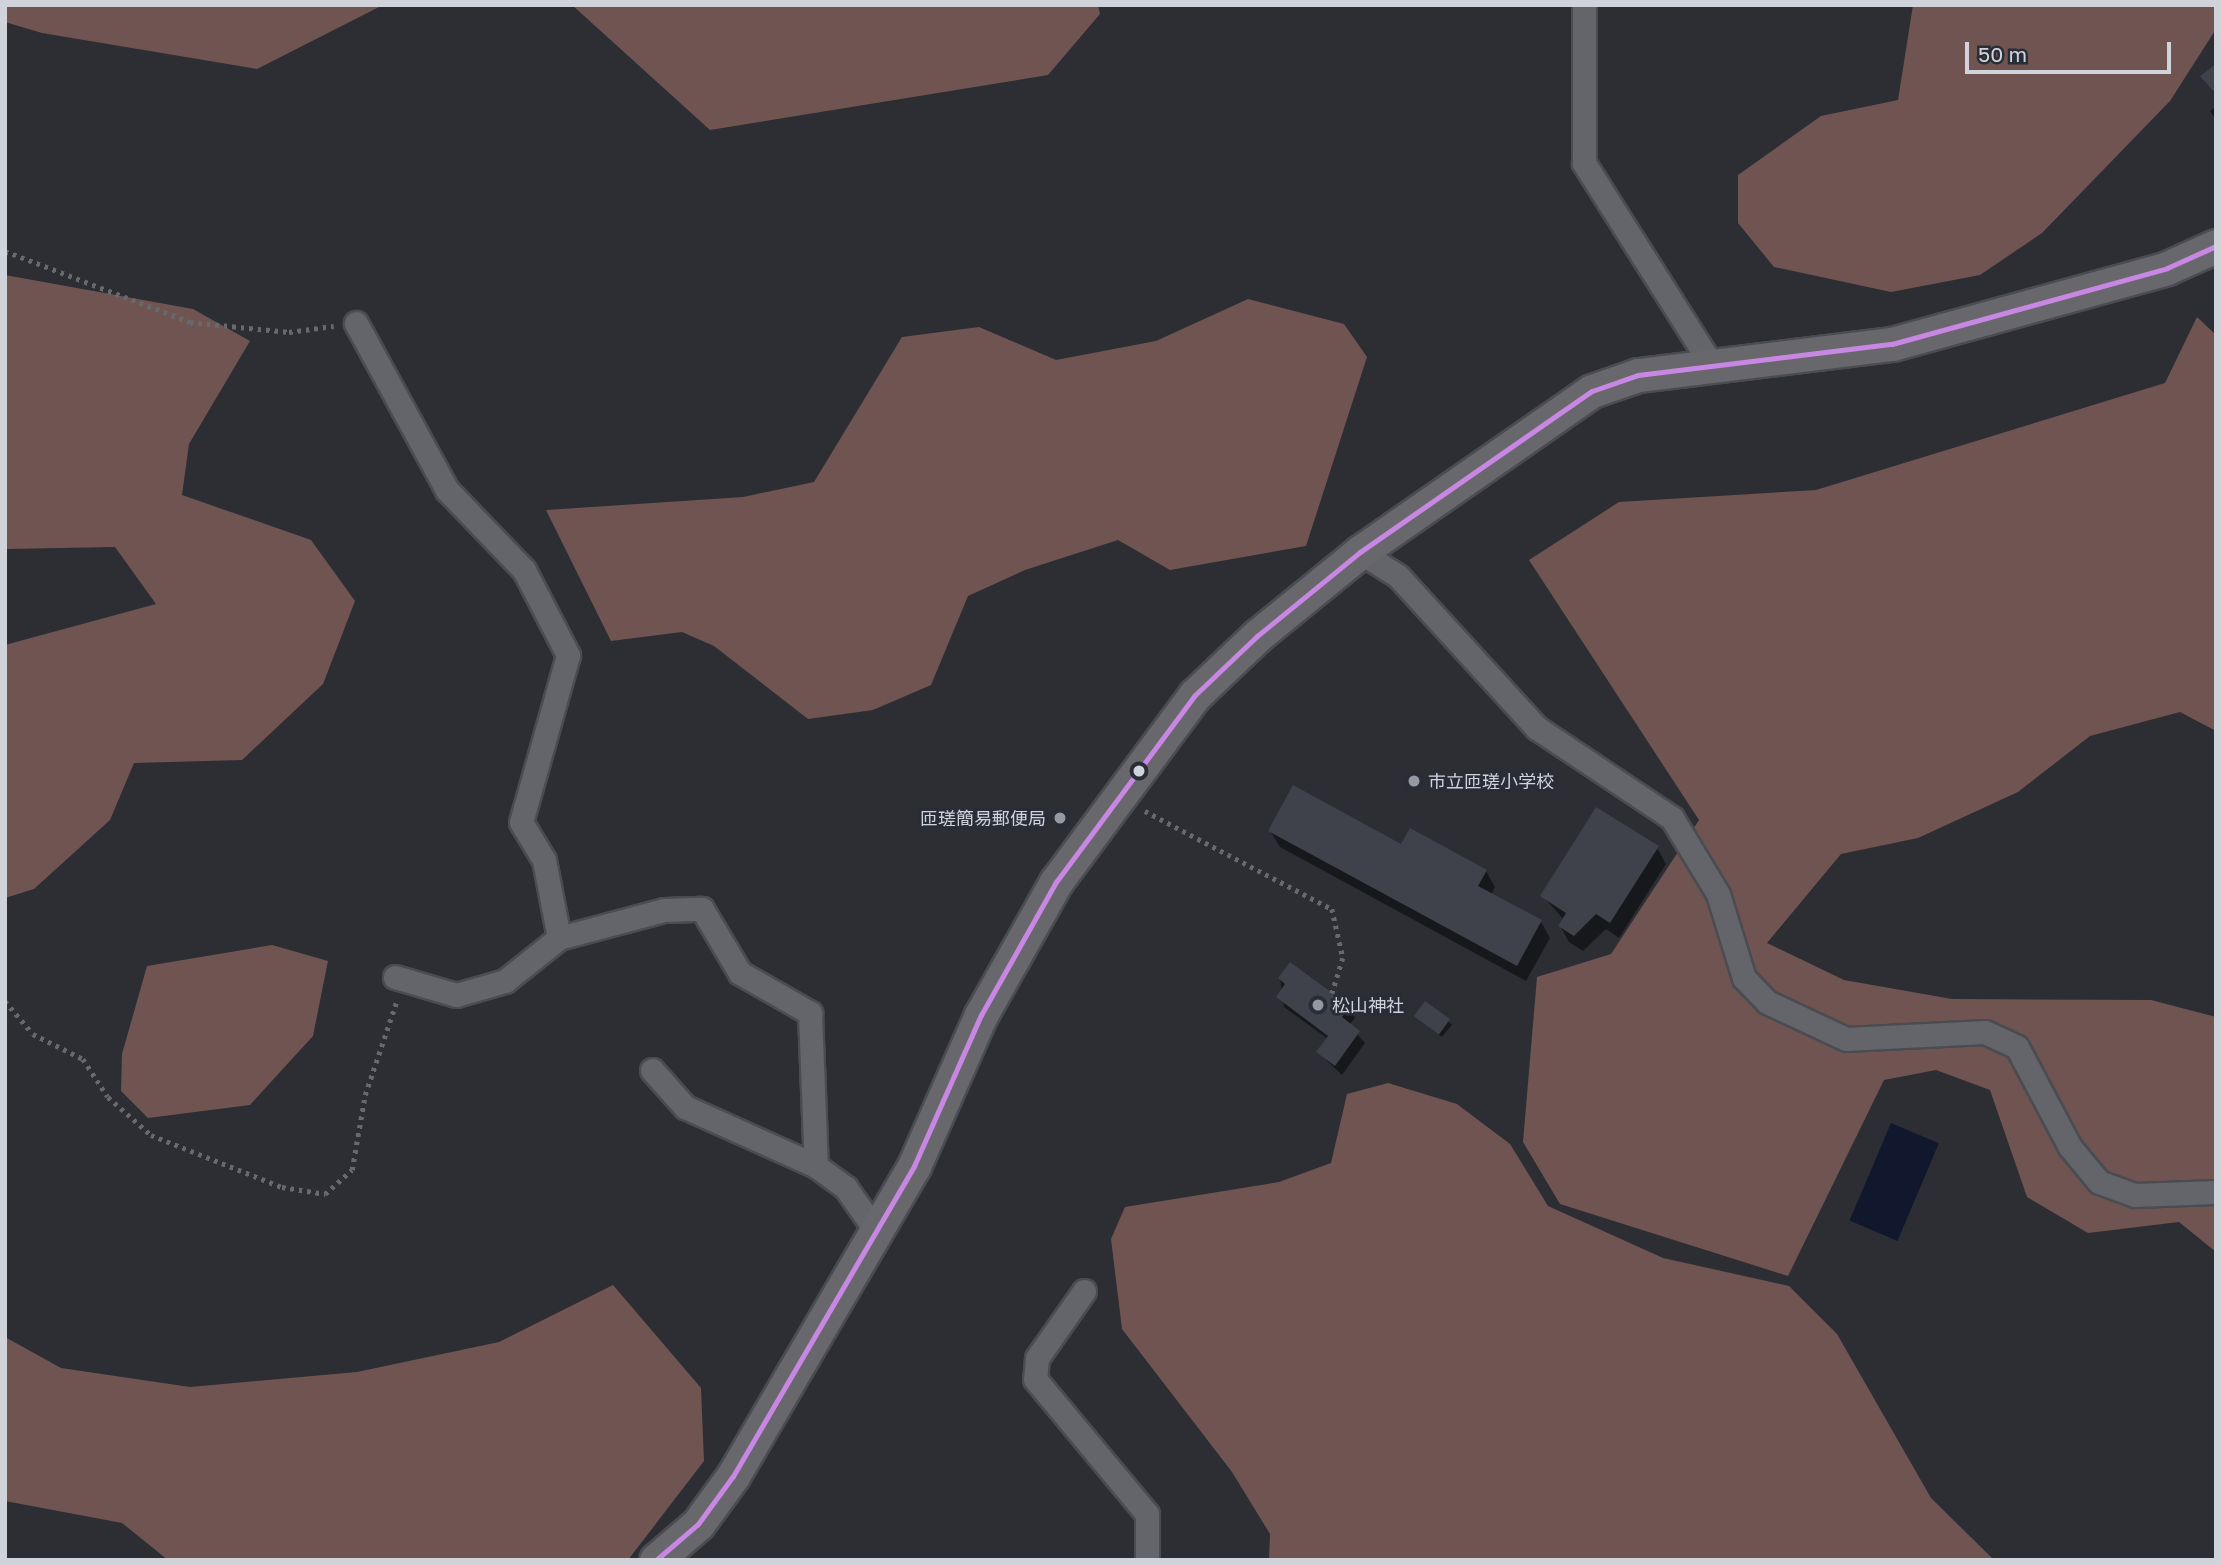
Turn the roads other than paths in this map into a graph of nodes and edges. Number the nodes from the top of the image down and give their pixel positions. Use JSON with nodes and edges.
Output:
{"nodes":[{"id":1,"x":1584,"y":5,"type":"edge"},
{"id":2,"x":2216,"y":246,"type":"edge"},
{"id":3,"x":356,"y":323,"type":"road end"},
{"id":4,"x":1711,"y":364,"type":"junction"},
{"id":5,"x":1360,"y":552,"type":"junction"},
{"id":6,"x":559,"y":938,"type":"junction"},
{"id":7,"x":395,"y":977,"type":"road end"},
{"id":8,"x":652,"y":1070,"type":"dead end"},
{"id":9,"x":816,"y":1166,"type":"junction"},
{"id":10,"x":2216,"y":1192,"type":"edge"},
{"id":11,"x":876,"y":1231,"type":"junction"},
{"id":12,"x":1084,"y":1291,"type":"dead end"},
{"id":13,"x":656,"y":1560,"type":"edge"},
{"id":14,"x":1147,"y":1560,"type":"edge"}],
"edges":[{"from":1,"to":4,"type":"street"},
{"from":2,"to":4,"type":"main road"},
{"from":3,"to":6,"type":"street"},
{"from":4,"to":5,"type":"main road"},
{"from":5,"to":10,"type":"street"},
{"from":5,"to":11,"type":"main road"},
{"from":6,"to":7,"type":"street"},
{"from":6,"to":9,"type":"street"},
{"from":8,"to":9,"type":"street"},
{"from":9,"to":11,"type":"street"},
{"from":11,"to":13,"type":"main road"},
{"from":12,"to":14,"type":"street"}]}
